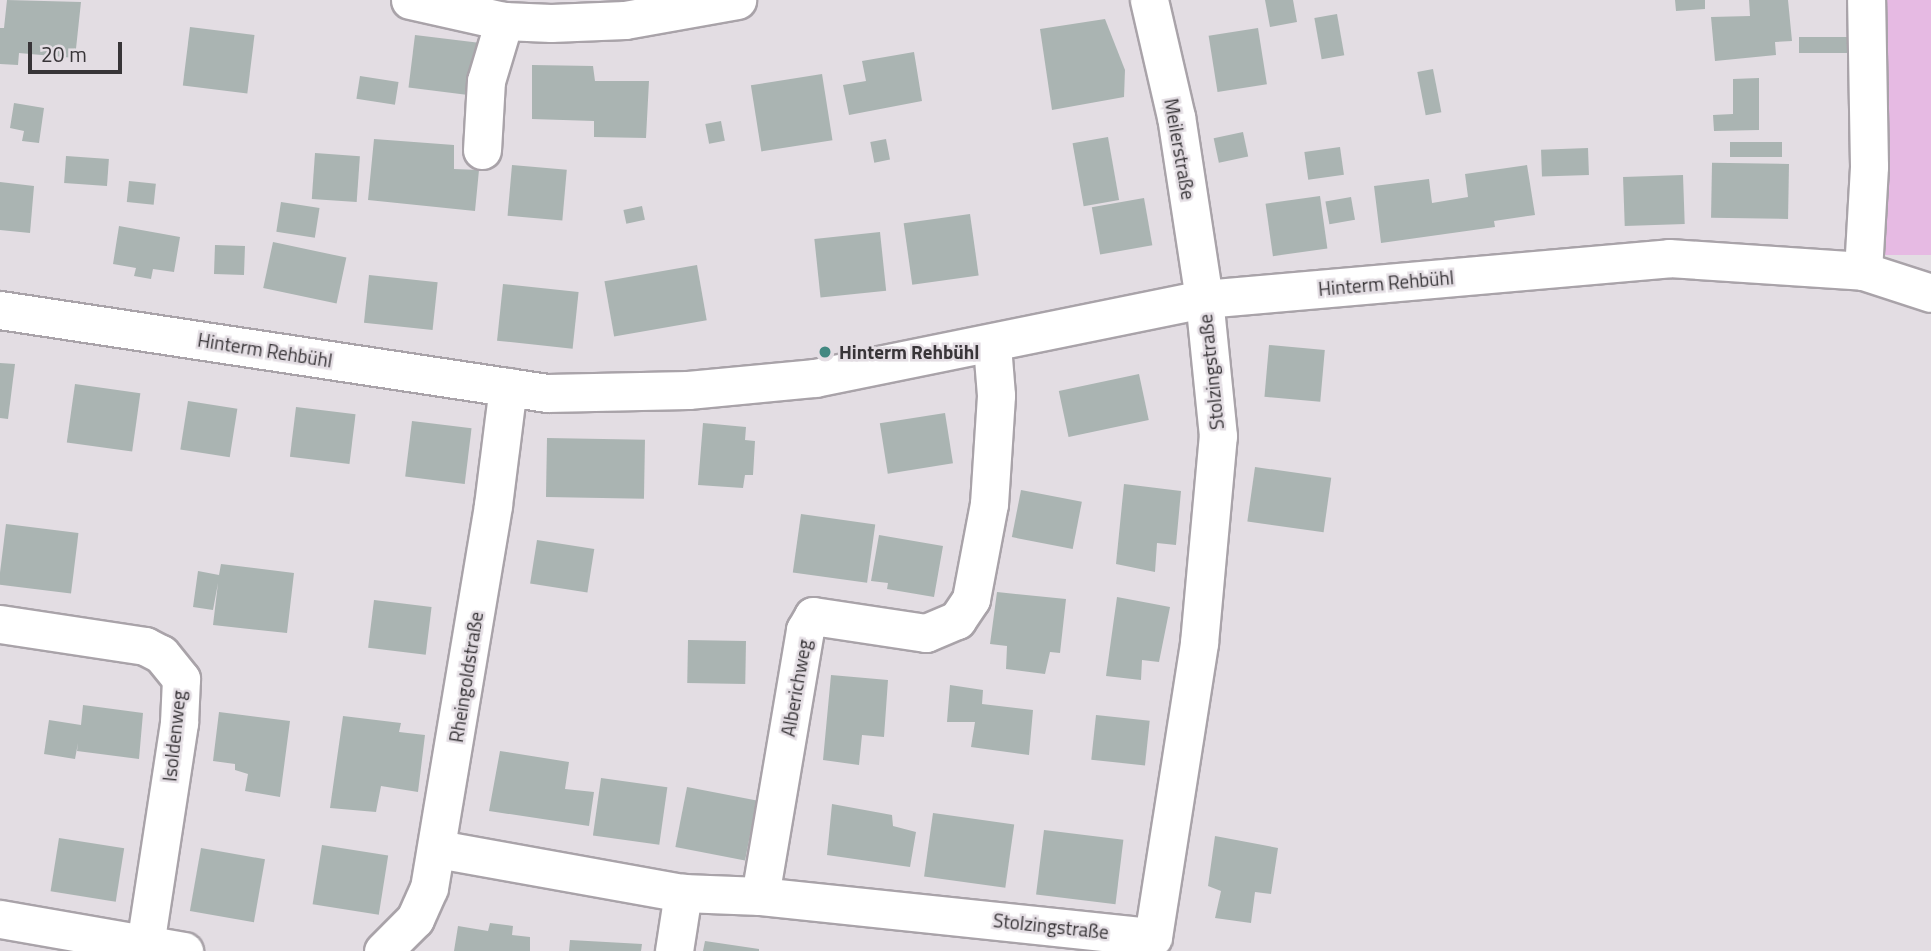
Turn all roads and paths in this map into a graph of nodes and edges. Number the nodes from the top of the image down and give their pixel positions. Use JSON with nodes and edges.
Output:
{"nodes":[{"id":1,"x":410,"y":0,"type":"edge"},
{"id":2,"x":737,"y":0,"type":"edge"},
{"id":3,"x":1150,"y":0,"type":"edge"},
{"id":4,"x":1866,"y":0,"type":"edge"},
{"id":5,"x":504,"y":21,"type":"junction"},
{"id":6,"x":482,"y":150,"type":"dead end"},
{"id":7,"x":1863,"y":271,"type":"junction"},
{"id":8,"x":1931,"y":293,"type":"edge"},
{"id":9,"x":1204,"y":299,"type":"junction"},
{"id":10,"x":0,"y":310,"type":"edge"},
{"id":11,"x":992,"y":345,"type":"junction"},
{"id":12,"x":509,"y":387,"type":"junction"},
{"id":13,"x":0,"y":624,"type":"edge"},
{"id":14,"x":438,"y":849,"type":"junction"},
{"id":15,"x":683,"y":893,"type":"junction"},
{"id":16,"x":760,"y":896,"type":"junction"},
{"id":17,"x":0,"y":919,"type":"edge"},
{"id":18,"x":1152,"y":944,"type":"edge"},
{"id":19,"x":145,"y":945,"type":"junction"},
{"id":20,"x":184,"y":951,"type":"edge"},
{"id":21,"x":383,"y":951,"type":"edge"},
{"id":22,"x":674,"y":951,"type":"edge"}],
"edges":[{"from":1,"to":5,"type":"street"},
{"from":2,"to":5,"type":"street"},
{"from":3,"to":9,"type":"street","name":"Meilerstraße"},
{"from":4,"to":7,"type":"street"},
{"from":5,"to":6,"type":"street"},
{"from":7,"to":8,"type":"street","name":"Hinterm Rehbühl"},
{"from":7,"to":9,"type":"street","name":"Hinterm Rehbühl"},
{"from":9,"to":11,"type":"street","name":"Hinterm Rehbühl"},
{"from":9,"to":18,"type":"street","name":"Stolzingstraße"},
{"from":10,"to":12,"type":"street","name":"Hinterm Rehbühl"},
{"from":11,"to":12,"type":"street","name":"Hinterm Rehbühl"},
{"from":11,"to":16,"type":"street","name":"Alberichweg"},
{"from":12,"to":14,"type":"street","name":"Rheingoldstraße"},
{"from":13,"to":19,"type":"street","name":"Isoldenweg"},
{"from":14,"to":15,"type":"street","name":"Stolzingstraße"},
{"from":14,"to":21,"type":"street","name":"Rheingoldstraße"},
{"from":15,"to":16,"type":"street","name":"Stolzingstraße"},
{"from":15,"to":22,"type":"street"},
{"from":16,"to":18,"type":"street","name":"Stolzingstraße"},
{"from":17,"to":19,"type":"street"},
{"from":19,"to":20,"type":"street"}]}
